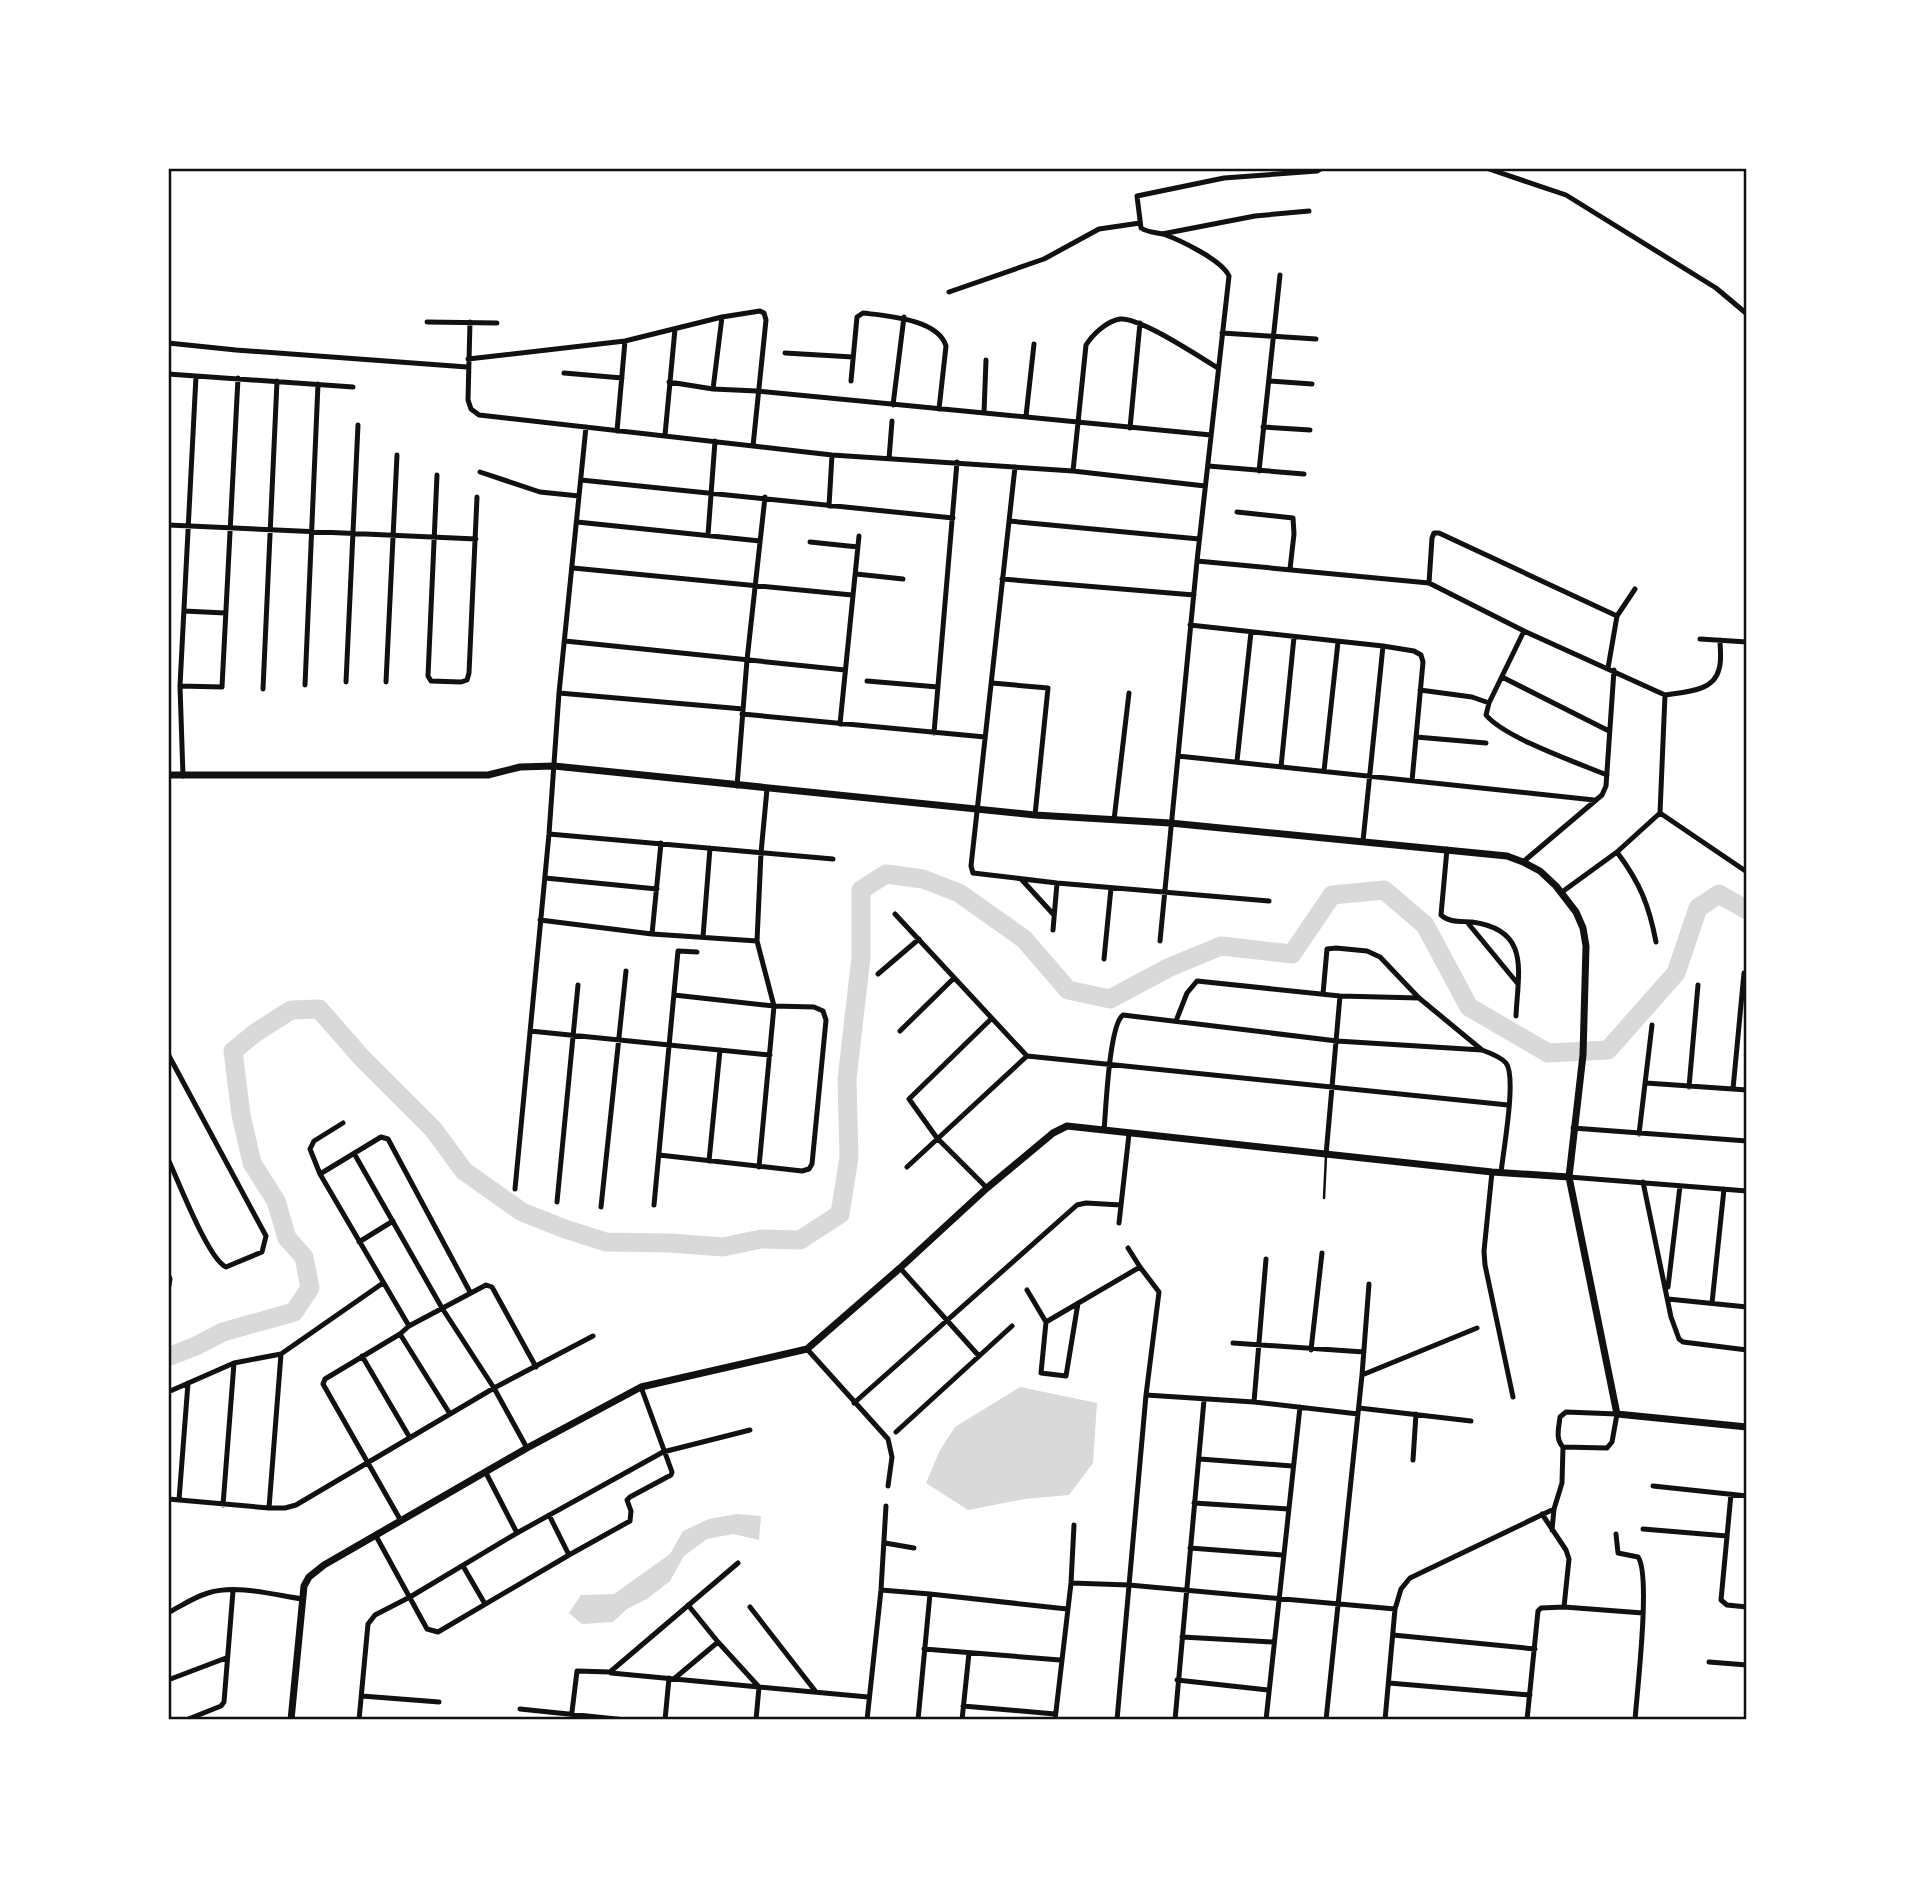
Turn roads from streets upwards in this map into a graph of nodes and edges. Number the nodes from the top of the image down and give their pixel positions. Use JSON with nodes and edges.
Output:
{"nodes":[{"id":1,"x":1322,"y":168,"type":"edge"},
{"id":2,"x":1486,"y":168,"type":"edge"},
{"id":3,"x":1309,"y":211,"type":"dead end"},
{"id":4,"x":1140,"y":223,"type":"junction"},
{"id":5,"x":1162,"y":234,"type":"junction"},
{"id":6,"x":1280,"y":275,"type":"dead end"},
{"id":7,"x":949,"y":292,"type":"dead end"},
{"id":8,"x":1747,"y":314,"type":"edge"},
{"id":9,"x":722,"y":317,"type":"junction"},
{"id":10,"x":904,"y":317,"type":"junction"},
{"id":11,"x":427,"y":322,"type":"dead end"},
{"id":12,"x":470,"y":322,"type":"junction"},
{"id":13,"x":497,"y":323,"type":"dead end"},
{"id":14,"x":1140,"y":323,"type":"junction"},
{"id":15,"x":675,"y":329,"type":"junction"},
{"id":16,"x":1222,"y":333,"type":"junction"},
{"id":17,"x":1275,"y":338,"type":"junction"},
{"id":18,"x":1316,"y":339,"type":"dead end"},
{"id":19,"x":625,"y":341,"type":"junction"},
{"id":20,"x":168,"y":343,"type":"edge"},
{"id":21,"x":1034,"y":344,"type":"dead end"},
{"id":22,"x":785,"y":353,"type":"dead end"},
{"id":23,"x":853,"y":357,"type":"junction"},
{"id":24,"x":468,"y":359,"type":"junction"},
{"id":25,"x":986,"y":360,"type":"dead end"},
{"id":26,"x":467,"y":367,"type":"junction"},
{"id":27,"x":1218,"y":368,"type":"junction"},
{"id":28,"x":564,"y":373,"type":"dead end"},
{"id":29,"x":168,"y":374,"type":"edge"},
{"id":30,"x":195,"y":376,"type":"junction"},
{"id":31,"x":238,"y":378,"type":"junction"},
{"id":32,"x":622,"y":379,"type":"junction"},
{"id":33,"x":277,"y":381,"type":"junction"},
{"id":34,"x":851,"y":381,"type":"dead end"},
{"id":35,"x":1269,"y":381,"type":"junction"},
{"id":36,"x":669,"y":382,"type":"junction"},
{"id":37,"x":318,"y":384,"type":"junction"},
{"id":38,"x":1312,"y":384,"type":"dead end"},
{"id":39,"x":353,"y":387,"type":"dead end"},
{"id":40,"x":713,"y":389,"type":"junction"},
{"id":41,"x":757,"y":391,"type":"junction"},
{"id":42,"x":893,"y":405,"type":"junction"},
{"id":43,"x":939,"y":409,"type":"junction"},
{"id":44,"x":984,"y":413,"type":"junction"},
{"id":45,"x":1026,"y":416,"type":"junction"},
{"id":46,"x":892,"y":421,"type":"dead end"},
{"id":47,"x":1078,"y":421,"type":"junction"},
{"id":48,"x":358,"y":425,"type":"dead end"},
{"id":49,"x":586,"y":427,"type":"junction"},
{"id":50,"x":1263,"y":427,"type":"junction"},
{"id":51,"x":1130,"y":428,"type":"junction"},
{"id":52,"x":1310,"y":430,"type":"dead end"},
{"id":53,"x":617,"y":431,"type":"junction"},
{"id":54,"x":665,"y":435,"type":"junction"},
{"id":55,"x":1211,"y":435,"type":"junction"},
{"id":56,"x":715,"y":442,"type":"junction"},
{"id":57,"x":753,"y":446,"type":"junction"},
{"id":58,"x":397,"y":454,"type":"dead end"},
{"id":59,"x":832,"y":455,"type":"junction"},
{"id":60,"x":889,"y":459,"type":"junction"},
{"id":61,"x":957,"y":462,"type":"junction"},
{"id":62,"x":1208,"y":466,"type":"junction"},
{"id":63,"x":1015,"y":467,"type":"junction"},
{"id":64,"x":1073,"y":471,"type":"junction"},
{"id":65,"x":1259,"y":471,"type":"junction"},
{"id":66,"x":480,"y":472,"type":"dead end"},
{"id":67,"x":1304,"y":474,"type":"dead end"},
{"id":68,"x":437,"y":475,"type":"dead end"},
{"id":69,"x":581,"y":480,"type":"junction"},
{"id":70,"x":1205,"y":486,"type":"junction"},
{"id":71,"x":711,"y":492,"type":"junction"},
{"id":72,"x":579,"y":496,"type":"junction"},
{"id":73,"x":477,"y":497,"type":"dead end"},
{"id":74,"x":765,"y":497,"type":"junction"},
{"id":75,"x":828,"y":506,"type":"junction"},
{"id":76,"x":1237,"y":512,"type":"dead end"},
{"id":77,"x":953,"y":518,"type":"junction"},
{"id":78,"x":1009,"y":521,"type":"junction"},
{"id":79,"x":576,"y":523,"type":"junction"},
{"id":80,"x":168,"y":525,"type":"edge"},
{"id":81,"x":187,"y":526,"type":"junction"},
{"id":82,"x":229,"y":527,"type":"junction"},
{"id":83,"x":270,"y":529,"type":"junction"},
{"id":84,"x":311,"y":531,"type":"junction"},
{"id":85,"x":353,"y":533,"type":"junction"},
{"id":86,"x":708,"y":535,"type":"junction"},
{"id":87,"x":393,"y":536,"type":"junction"},
{"id":88,"x":859,"y":536,"type":"dead end"},
{"id":89,"x":434,"y":537,"type":"junction"},
{"id":90,"x":475,"y":539,"type":"junction"},
{"id":91,"x":1199,"y":539,"type":"junction"},
{"id":92,"x":760,"y":541,"type":"junction"},
{"id":93,"x":810,"y":542,"type":"dead end"},
{"id":94,"x":858,"y":547,"type":"junction"},
{"id":95,"x":1197,"y":561,"type":"junction"},
{"id":96,"x":573,"y":568,"type":"junction"},
{"id":97,"x":1290,"y":569,"type":"junction"},
{"id":98,"x":856,"y":574,"type":"junction"},
{"id":99,"x":903,"y":579,"type":"dead end"},
{"id":100,"x":1002,"y":579,"type":"junction"},
{"id":101,"x":1429,"y":583,"type":"junction"},
{"id":102,"x":755,"y":586,"type":"junction"},
{"id":103,"x":1635,"y":589,"type":"dead end"},
{"id":104,"x":852,"y":595,"type":"junction"},
{"id":105,"x":1194,"y":595,"type":"junction"},
{"id":106,"x":184,"y":611,"type":"junction"},
{"id":107,"x":225,"y":613,"type":"junction"},
{"id":108,"x":1617,"y":616,"type":"junction"},
{"id":109,"x":1190,"y":625,"type":"junction"},
{"id":110,"x":1524,"y":631,"type":"junction"},
{"id":111,"x":1251,"y":632,"type":"junction"},
{"id":112,"x":1294,"y":637,"type":"junction"},
{"id":113,"x":1700,"y":639,"type":"dead end"},
{"id":114,"x":1720,"y":640,"type":"junction"},
{"id":115,"x":565,"y":641,"type":"junction"},
{"id":116,"x":1338,"y":642,"type":"junction"},
{"id":117,"x":1747,"y":642,"type":"edge"},
{"id":118,"x":1383,"y":646,"type":"junction"},
{"id":119,"x":747,"y":660,"type":"junction"},
{"id":120,"x":1611,"y":669,"type":"junction"},
{"id":121,"x":845,"y":670,"type":"junction"},
{"id":122,"x":1502,"y":677,"type":"junction"},
{"id":123,"x":867,"y":681,"type":"dead end"},
{"id":124,"x":346,"y":682,"type":"dead end"},
{"id":125,"x":386,"y":682,"type":"dead end"},
{"id":126,"x":992,"y":683,"type":"junction"},
{"id":127,"x":180,"y":685,"type":"junction"},
{"id":128,"x":305,"y":685,"type":"dead end"},
{"id":129,"x":938,"y":687,"type":"junction"},
{"id":130,"x":263,"y":689,"type":"dead end"},
{"id":131,"x":1420,"y":690,"type":"junction"},
{"id":132,"x":559,"y":693,"type":"junction"},
{"id":133,"x":1129,"y":693,"type":"dead end"},
{"id":134,"x":1665,"y":695,"type":"junction"},
{"id":135,"x":1489,"y":703,"type":"junction"},
{"id":136,"x":743,"y":712,"type":"junction"},
{"id":137,"x":840,"y":724,"type":"junction"},
{"id":138,"x":1609,"y":731,"type":"junction"},
{"id":139,"x":934,"y":733,"type":"junction"},
{"id":140,"x":985,"y":737,"type":"junction"},
{"id":141,"x":1416,"y":737,"type":"junction"},
{"id":142,"x":1486,"y":743,"type":"dead end"},
{"id":143,"x":1178,"y":756,"type":"junction"},
{"id":144,"x":1237,"y":761,"type":"junction"},
{"id":145,"x":554,"y":766,"type":"junction"},
{"id":146,"x":1281,"y":767,"type":"junction"},
{"id":147,"x":1324,"y":771,"type":"junction"},
{"id":148,"x":168,"y":775,"type":"edge"},
{"id":149,"x":1607,"y":775,"type":"junction"},
{"id":150,"x":183,"y":776,"type":"junction"},
{"id":151,"x":1369,"y":776,"type":"junction"},
{"id":152,"x":1412,"y":781,"type":"junction"},
{"id":153,"x":737,"y":786,"type":"junction"},
{"id":154,"x":767,"y":789,"type":"junction"},
{"id":155,"x":1594,"y":800,"type":"junction"},
{"id":156,"x":979,"y":807,"type":"junction"},
{"id":157,"x":1660,"y":813,"type":"junction"},
{"id":158,"x":1035,"y":815,"type":"junction"},
{"id":159,"x":1114,"y":820,"type":"junction"},
{"id":160,"x":1170,"y":823,"type":"junction"},
{"id":161,"x":549,"y":834,"type":"junction"},
{"id":162,"x":1363,"y":841,"type":"junction"},
{"id":163,"x":662,"y":844,"type":"junction"},
{"id":164,"x":710,"y":848,"type":"junction"},
{"id":165,"x":1447,"y":849,"type":"junction"},
{"id":166,"x":1617,"y":852,"type":"junction"},
{"id":167,"x":761,"y":853,"type":"junction"},
{"id":168,"x":832,"y":859,"type":"dead end"},
{"id":169,"x":1524,"y":862,"type":"junction"},
{"id":170,"x":1747,"y":872,"type":"edge"},
{"id":171,"x":545,"y":878,"type":"junction"},
{"id":172,"x":1022,"y":880,"type":"junction"},
{"id":173,"x":1057,"y":883,"type":"junction"},
{"id":174,"x":1111,"y":888,"type":"junction"},
{"id":175,"x":657,"y":889,"type":"junction"},
{"id":176,"x":1562,"y":892,"type":"junction"},
{"id":177,"x":1165,"y":893,"type":"junction"},
{"id":178,"x":1269,"y":901,"type":"dead end"},
{"id":179,"x":895,"y":914,"type":"dead end"},
{"id":180,"x":1054,"y":915,"type":"junction"},
{"id":181,"x":540,"y":920,"type":"junction"},
{"id":182,"x":1467,"y":922,"type":"junction"},
{"id":183,"x":1053,"y":930,"type":"dead end"},
{"id":184,"x":652,"y":934,"type":"junction"},
{"id":185,"x":702,"y":937,"type":"junction"},
{"id":186,"x":919,"y":939,"type":"junction"},
{"id":187,"x":757,"y":941,"type":"junction"},
{"id":188,"x":1160,"y":942,"type":"dead end"},
{"id":189,"x":1656,"y":942,"type":"dead end"},
{"id":190,"x":696,"y":952,"type":"dead end"},
{"id":191,"x":1104,"y":959,"type":"dead end"},
{"id":192,"x":626,"y":971,"type":"dead end"},
{"id":193,"x":1744,"y":973,"type":"dead end"},
{"id":194,"x":878,"y":974,"type":"dead end"},
{"id":195,"x":954,"y":978,"type":"junction"},
{"id":196,"x":1518,"y":984,"type":"junction"},
{"id":197,"x":578,"y":985,"type":"dead end"},
{"id":198,"x":1698,"y":985,"type":"dead end"},
{"id":199,"x":1323,"y":994,"type":"junction"},
{"id":200,"x":674,"y":995,"type":"junction"},
{"id":201,"x":1340,"y":996,"type":"junction"},
{"id":202,"x":1419,"y":998,"type":"junction"},
{"id":203,"x":774,"y":1006,"type":"junction"},
{"id":204,"x":1516,"y":1016,"type":"dead end"},
{"id":205,"x":991,"y":1020,"type":"junction"},
{"id":206,"x":1177,"y":1021,"type":"junction"},
{"id":207,"x":1652,"y":1024,"type":"dead end"},
{"id":208,"x":530,"y":1031,"type":"junction"},
{"id":209,"x":900,"y":1031,"type":"dead end"},
{"id":210,"x":574,"y":1034,"type":"junction"},
{"id":211,"x":620,"y":1040,"type":"junction"},
{"id":212,"x":1337,"y":1041,"type":"junction"},
{"id":213,"x":669,"y":1045,"type":"junction"},
{"id":214,"x":720,"y":1050,"type":"junction"},
{"id":215,"x":1482,"y":1050,"type":"junction"},
{"id":216,"x":168,"y":1054,"type":"edge"},
{"id":217,"x":771,"y":1055,"type":"junction"},
{"id":218,"x":1027,"y":1056,"type":"junction"},
{"id":219,"x":1109,"y":1066,"type":"junction"},
{"id":220,"x":1646,"y":1083,"type":"junction"},
{"id":221,"x":1689,"y":1087,"type":"junction"},
{"id":222,"x":1333,"y":1088,"type":"junction"},
{"id":223,"x":1733,"y":1089,"type":"junction"},
{"id":224,"x":1747,"y":1090,"type":"edge"},
{"id":225,"x":1508,"y":1105,"type":"junction"},
{"id":226,"x":343,"y":1123,"type":"dead end"},
{"id":227,"x":1573,"y":1128,"type":"junction"},
{"id":228,"x":1104,"y":1131,"type":"junction"},
{"id":229,"x":1129,"y":1134,"type":"junction"},
{"id":230,"x":1639,"y":1134,"type":"junction"},
{"id":231,"x":937,"y":1138,"type":"junction"},
{"id":232,"x":1747,"y":1141,"type":"edge"},
{"id":233,"x":355,"y":1154,"type":"junction"},
{"id":234,"x":1326,"y":1154,"type":"junction"},
{"id":235,"x":659,"y":1155,"type":"junction"},
{"id":236,"x":168,"y":1159,"type":"edge"},
{"id":237,"x":709,"y":1161,"type":"junction"},
{"id":238,"x":759,"y":1167,"type":"junction"},
{"id":239,"x":907,"y":1167,"type":"dead end"},
{"id":240,"x":1492,"y":1172,"type":"junction"},
{"id":241,"x":1501,"y":1173,"type":"junction"},
{"id":242,"x":320,"y":1174,"type":"junction"},
{"id":243,"x":1569,"y":1177,"type":"junction"},
{"id":244,"x":1643,"y":1182,"type":"junction"},
{"id":245,"x":1680,"y":1186,"type":"junction"},
{"id":246,"x":986,"y":1188,"type":"junction"},
{"id":247,"x":515,"y":1189,"type":"dead end"},
{"id":248,"x":1724,"y":1189,"type":"junction"},
{"id":249,"x":1747,"y":1191,"type":"edge"},
{"id":250,"x":557,"y":1202,"type":"dead end"},
{"id":251,"x":654,"y":1205,"type":"dead end"},
{"id":252,"x":1121,"y":1205,"type":"junction"},
{"id":253,"x":601,"y":1207,"type":"dead end"},
{"id":254,"x":393,"y":1221,"type":"junction"},
{"id":255,"x":1119,"y":1223,"type":"dead end"},
{"id":256,"x":359,"y":1242,"type":"junction"},
{"id":257,"x":1128,"y":1248,"type":"dead end"},
{"id":258,"x":1322,"y":1253,"type":"dead end"},
{"id":259,"x":1266,"y":1259,"type":"dead end"},
{"id":260,"x":1140,"y":1267,"type":"junction"},
{"id":261,"x":900,"y":1268,"type":"junction"},
{"id":262,"x":168,"y":1274,"type":"edge"},
{"id":263,"x":383,"y":1283,"type":"junction"},
{"id":264,"x":1369,"y":1284,"type":"dead end"},
{"id":265,"x":1027,"y":1290,"type":"dead end"},
{"id":266,"x":168,"y":1291,"type":"edge"},
{"id":267,"x":1667,"y":1292,"type":"junction"},
{"id":268,"x":471,"y":1293,"type":"junction"},
{"id":269,"x":1668,"y":1299,"type":"junction"},
{"id":270,"x":1078,"y":1303,"type":"junction"},
{"id":271,"x":1712,"y":1303,"type":"junction"},
{"id":272,"x":1747,"y":1307,"type":"edge"},
{"id":273,"x":442,"y":1308,"type":"junction"},
{"id":274,"x":946,"y":1320,"type":"junction"},
{"id":275,"x":1045,"y":1322,"type":"junction"},
{"id":276,"x":409,"y":1326,"type":"junction"},
{"id":277,"x":1012,"y":1326,"type":"dead end"},
{"id":278,"x":1477,"y":1328,"type":"dead end"},
{"id":279,"x":400,"y":1334,"type":"junction"},
{"id":280,"x":593,"y":1336,"type":"dead end"},
{"id":281,"x":1233,"y":1343,"type":"dead end"},
{"id":282,"x":1261,"y":1345,"type":"junction"},
{"id":283,"x":807,"y":1349,"type":"junction"},
{"id":284,"x":1311,"y":1350,"type":"junction"},
{"id":285,"x":1747,"y":1350,"type":"edge"},
{"id":286,"x":1364,"y":1352,"type":"junction"},
{"id":287,"x":281,"y":1354,"type":"junction"},
{"id":288,"x":362,"y":1356,"type":"junction"},
{"id":289,"x":979,"y":1356,"type":"junction"},
{"id":290,"x":234,"y":1363,"type":"junction"},
{"id":291,"x":536,"y":1367,"type":"junction"},
{"id":292,"x":1362,"y":1374,"type":"junction"},
{"id":293,"x":188,"y":1383,"type":"junction"},
{"id":294,"x":641,"y":1387,"type":"junction"},
{"id":295,"x":494,"y":1388,"type":"junction"},
{"id":296,"x":168,"y":1392,"type":"edge"},
{"id":297,"x":1146,"y":1395,"type":"junction"},
{"id":298,"x":1513,"y":1397,"type":"dead end"},
{"id":299,"x":1204,"y":1400,"type":"junction"},
{"id":300,"x":854,"y":1402,"type":"junction"},
{"id":301,"x":1254,"y":1402,"type":"junction"},
{"id":302,"x":1300,"y":1407,"type":"junction"},
{"id":303,"x":1359,"y":1411,"type":"junction"},
{"id":304,"x":450,"y":1414,"type":"junction"},
{"id":305,"x":1416,"y":1414,"type":"junction"},
{"id":306,"x":1617,"y":1414,"type":"junction"},
{"id":307,"x":1471,"y":1421,"type":"dead end"},
{"id":308,"x":1747,"y":1427,"type":"edge"},
{"id":309,"x":750,"y":1430,"type":"dead end"},
{"id":310,"x":895,"y":1432,"type":"dead end"},
{"id":311,"x":410,"y":1438,"type":"junction"},
{"id":312,"x":1563,"y":1447,"type":"junction"},
{"id":313,"x":527,"y":1448,"type":"junction"},
{"id":314,"x":663,"y":1452,"type":"junction"},
{"id":315,"x":1200,"y":1459,"type":"junction"},
{"id":316,"x":1413,"y":1460,"type":"dead end"},
{"id":317,"x":368,"y":1463,"type":"junction"},
{"id":318,"x":1292,"y":1466,"type":"junction"},
{"id":319,"x":486,"y":1473,"type":"junction"},
{"id":320,"x":888,"y":1486,"type":"dead end"},
{"id":321,"x":1653,"y":1486,"type":"dead end"},
{"id":322,"x":1731,"y":1494,"type":"junction"},
{"id":323,"x":1747,"y":1496,"type":"edge"},
{"id":324,"x":168,"y":1499,"type":"edge"},
{"id":325,"x":179,"y":1500,"type":"junction"},
{"id":326,"x":1194,"y":1503,"type":"junction"},
{"id":327,"x":223,"y":1505,"type":"junction"},
{"id":328,"x":886,"y":1506,"type":"dead end"},
{"id":329,"x":269,"y":1508,"type":"junction"},
{"id":330,"x":1288,"y":1509,"type":"junction"},
{"id":331,"x":1554,"y":1509,"type":"junction"},
{"id":332,"x":1542,"y":1514,"type":"junction"},
{"id":333,"x":548,"y":1515,"type":"junction"},
{"id":334,"x":401,"y":1521,"type":"junction"},
{"id":335,"x":1074,"y":1525,"type":"dead end"},
{"id":336,"x":1643,"y":1529,"type":"dead end"},
{"id":337,"x":1552,"y":1530,"type":"junction"},
{"id":338,"x":517,"y":1533,"type":"junction"},
{"id":339,"x":1616,"y":1534,"type":"dead end"},
{"id":340,"x":376,"y":1536,"type":"junction"},
{"id":341,"x":1727,"y":1536,"type":"junction"},
{"id":342,"x":885,"y":1543,"type":"junction"},
{"id":343,"x":914,"y":1548,"type":"dead end"},
{"id":344,"x":1190,"y":1548,"type":"junction"},
{"id":345,"x":569,"y":1555,"type":"junction"},
{"id":346,"x":1282,"y":1555,"type":"junction"},
{"id":347,"x":738,"y":1563,"type":"dead end"},
{"id":348,"x":463,"y":1566,"type":"junction"},
{"id":349,"x":1071,"y":1583,"type":"junction"},
{"id":350,"x":1129,"y":1585,"type":"junction"},
{"id":351,"x":881,"y":1590,"type":"junction"},
{"id":352,"x":233,"y":1591,"type":"junction"},
{"id":353,"x":1188,"y":1592,"type":"junction"},
{"id":354,"x":930,"y":1594,"type":"junction"},
{"id":355,"x":410,"y":1597,"type":"junction"},
{"id":356,"x":302,"y":1599,"type":"junction"},
{"id":357,"x":1278,"y":1599,"type":"junction"},
{"id":358,"x":1337,"y":1604,"type":"junction"},
{"id":359,"x":485,"y":1605,"type":"junction"},
{"id":360,"x":688,"y":1605,"type":"junction"},
{"id":361,"x":1747,"y":1606,"type":"edge"},
{"id":362,"x":750,"y":1607,"type":"dead end"},
{"id":363,"x":1564,"y":1607,"type":"junction"},
{"id":364,"x":1067,"y":1609,"type":"junction"},
{"id":365,"x":1395,"y":1609,"type":"junction"},
{"id":366,"x":168,"y":1613,"type":"edge"},
{"id":367,"x":1643,"y":1613,"type":"junction"},
{"id":368,"x":1393,"y":1635,"type":"junction"},
{"id":369,"x":1182,"y":1637,"type":"junction"},
{"id":370,"x":718,"y":1642,"type":"junction"},
{"id":371,"x":1274,"y":1643,"type":"junction"},
{"id":372,"x":1535,"y":1648,"type":"junction"},
{"id":373,"x":924,"y":1649,"type":"junction"},
{"id":374,"x":969,"y":1653,"type":"junction"},
{"id":375,"x":226,"y":1658,"type":"junction"},
{"id":376,"x":1060,"y":1660,"type":"junction"},
{"id":377,"x":1709,"y":1661,"type":"dead end"},
{"id":378,"x":1747,"y":1665,"type":"edge"},
{"id":379,"x":610,"y":1672,"type":"junction"},
{"id":380,"x":672,"y":1678,"type":"junction"},
{"id":381,"x":168,"y":1680,"type":"edge"},
{"id":382,"x":1177,"y":1680,"type":"junction"},
{"id":383,"x":1389,"y":1682,"type":"junction"},
{"id":384,"x":759,"y":1687,"type":"junction"},
{"id":385,"x":1268,"y":1690,"type":"junction"},
{"id":386,"x":816,"y":1692,"type":"junction"},
{"id":387,"x":1530,"y":1695,"type":"junction"},
{"id":388,"x":362,"y":1696,"type":"junction"},
{"id":389,"x":868,"y":1697,"type":"junction"},
{"id":390,"x":439,"y":1702,"type":"dead end"},
{"id":391,"x":963,"y":1706,"type":"junction"},
{"id":392,"x":520,"y":1709,"type":"dead end"},
{"id":393,"x":571,"y":1717,"type":"edge"},
{"id":394,"x":1055,"y":1717,"type":"edge"},
{"id":395,"x":186,"y":1720,"type":"edge"},
{"id":396,"x":291,"y":1720,"type":"edge"},
{"id":397,"x":359,"y":1720,"type":"edge"},
{"id":398,"x":626,"y":1720,"type":"edge"},
{"id":399,"x":665,"y":1720,"type":"edge"},
{"id":400,"x":756,"y":1720,"type":"edge"},
{"id":401,"x":867,"y":1720,"type":"edge"},
{"id":402,"x":918,"y":1720,"type":"edge"},
{"id":403,"x":962,"y":1720,"type":"edge"},
{"id":404,"x":1117,"y":1720,"type":"edge"},
{"id":405,"x":1175,"y":1720,"type":"edge"},
{"id":406,"x":1266,"y":1720,"type":"edge"},
{"id":407,"x":1326,"y":1720,"type":"edge"},
{"id":408,"x":1385,"y":1720,"type":"edge"},
{"id":409,"x":1528,"y":1720,"type":"edge"},
{"id":410,"x":1635,"y":1720,"type":"edge"}],
"edges":[{"from":1,"to":4,"type":"street"},
{"from":2,"to":8,"type":"street"},
{"from":3,"to":5,"type":"street"},
{"from":4,"to":5,"type":"street"},
{"from":4,"to":7,"type":"street"},
{"from":5,"to":16,"type":"street"},
{"from":6,"to":17,"type":"street"},
{"from":9,"to":15,"type":"street"},
{"from":9,"to":40,"type":"street"},
{"from":9,"to":41,"type":"street"},
{"from":10,"to":23,"type":"street"},
{"from":10,"to":42,"type":"street"},
{"from":10,"to":43,"type":"street"},
{"from":11,"to":12,"type":"street"},
{"from":12,"to":13,"type":"street"},
{"from":12,"to":24,"type":"street"},
{"from":14,"to":27,"type":"street"},
{"from":14,"to":47,"type":"street"},
{"from":14,"to":51,"type":"street"},
{"from":15,"to":19,"type":"street"},
{"from":15,"to":36,"type":"street"},
{"from":16,"to":17,"type":"street"},
{"from":16,"to":27,"type":"street"},
{"from":17,"to":18,"type":"street"},
{"from":17,"to":35,"type":"street"},
{"from":19,"to":24,"type":"street"},
{"from":19,"to":32,"type":"street"},
{"from":20,"to":26,"type":"street"},
{"from":21,"to":45,"type":"street"},
{"from":22,"to":23,"type":"street"},
{"from":23,"to":34,"type":"street"},
{"from":24,"to":26,"type":"street"},
{"from":25,"to":44,"type":"street"},
{"from":26,"to":49,"type":"street"},
{"from":27,"to":55,"type":"street"},
{"from":28,"to":32,"type":"street"},
{"from":29,"to":30,"type":"street"},
{"from":30,"to":31,"type":"street"},
{"from":30,"to":81,"type":"street"},
{"from":31,"to":33,"type":"street"},
{"from":31,"to":82,"type":"street"},
{"from":32,"to":53,"type":"street"},
{"from":33,"to":37,"type":"street"},
{"from":33,"to":83,"type":"street"},
{"from":35,"to":38,"type":"street"},
{"from":35,"to":50,"type":"street"},
{"from":36,"to":40,"type":"street"},
{"from":36,"to":54,"type":"street"},
{"from":37,"to":39,"type":"street"},
{"from":37,"to":84,"type":"street"},
{"from":40,"to":41,"type":"street"},
{"from":41,"to":42,"type":"street"},
{"from":41,"to":57,"type":"street"},
{"from":42,"to":43,"type":"street"},
{"from":43,"to":44,"type":"street"},
{"from":44,"to":45,"type":"street"},
{"from":45,"to":47,"type":"street"},
{"from":46,"to":60,"type":"street"},
{"from":47,"to":51,"type":"street"},
{"from":47,"to":64,"type":"street"},
{"from":48,"to":85,"type":"street"},
{"from":49,"to":53,"type":"street"},
{"from":49,"to":69,"type":"street"},
{"from":50,"to":52,"type":"street"},
{"from":50,"to":65,"type":"street"},
{"from":51,"to":55,"type":"street"},
{"from":53,"to":54,"type":"street"},
{"from":54,"to":56,"type":"street"},
{"from":55,"to":62,"type":"street"},
{"from":56,"to":57,"type":"street"},
{"from":56,"to":71,"type":"street"},
{"from":57,"to":59,"type":"street"},
{"from":58,"to":87,"type":"street"},
{"from":59,"to":60,"type":"street"},
{"from":59,"to":75,"type":"street"},
{"from":60,"to":61,"type":"street"},
{"from":61,"to":63,"type":"street"},
{"from":61,"to":77,"type":"street"},
{"from":62,"to":65,"type":"street"},
{"from":62,"to":70,"type":"street"},
{"from":63,"to":64,"type":"street"},
{"from":63,"to":78,"type":"street"},
{"from":64,"to":70,"type":"street"},
{"from":65,"to":67,"type":"street"},
{"from":66,"to":72,"type":"street"},
{"from":68,"to":89,"type":"street"},
{"from":69,"to":71,"type":"street"},
{"from":69,"to":72,"type":"street"},
{"from":70,"to":91,"type":"street"},
{"from":71,"to":74,"type":"street"},
{"from":71,"to":86,"type":"street"},
{"from":72,"to":79,"type":"street"},
{"from":73,"to":90,"type":"street"},
{"from":74,"to":75,"type":"street"},
{"from":74,"to":92,"type":"street"},
{"from":75,"to":77,"type":"street"},
{"from":76,"to":97,"type":"street"},
{"from":77,"to":129,"type":"street"},
{"from":78,"to":91,"type":"street"},
{"from":78,"to":100,"type":"street"},
{"from":79,"to":86,"type":"street"},
{"from":79,"to":96,"type":"street"},
{"from":80,"to":81,"type":"street"},
{"from":81,"to":82,"type":"street"},
{"from":81,"to":106,"type":"street"},
{"from":82,"to":83,"type":"street"},
{"from":82,"to":107,"type":"street"},
{"from":83,"to":84,"type":"street"},
{"from":83,"to":130,"type":"street"},
{"from":84,"to":85,"type":"street"},
{"from":84,"to":128,"type":"street"},
{"from":85,"to":87,"type":"street"},
{"from":85,"to":124,"type":"street"},
{"from":86,"to":92,"type":"street"},
{"from":87,"to":89,"type":"street"},
{"from":87,"to":125,"type":"street"},
{"from":88,"to":94,"type":"street"},
{"from":89,"to":90,"type":"street"},
{"from":89,"to":90,"type":"street"},
{"from":91,"to":95,"type":"street"},
{"from":92,"to":102,"type":"street"},
{"from":93,"to":94,"type":"street"},
{"from":94,"to":98,"type":"street"},
{"from":95,"to":97,"type":"street"},
{"from":95,"to":105,"type":"street"},
{"from":96,"to":102,"type":"street"},
{"from":96,"to":115,"type":"street"},
{"from":97,"to":101,"type":"street"},
{"from":98,"to":99,"type":"street"},
{"from":98,"to":104,"type":"street"},
{"from":100,"to":105,"type":"street"},
{"from":100,"to":126,"type":"street"},
{"from":101,"to":108,"type":"street"},
{"from":101,"to":110,"type":"street"},
{"from":102,"to":104,"type":"street"},
{"from":102,"to":119,"type":"street"},
{"from":103,"to":108,"type":"street"},
{"from":104,"to":121,"type":"street"},
{"from":105,"to":109,"type":"street"},
{"from":106,"to":107,"type":"street"},
{"from":106,"to":127,"type":"street"},
{"from":107,"to":127,"type":"street"},
{"from":108,"to":120,"type":"street"},
{"from":109,"to":111,"type":"street"},
{"from":109,"to":143,"type":"street"},
{"from":110,"to":120,"type":"street"},
{"from":110,"to":122,"type":"street"},
{"from":111,"to":112,"type":"street"},
{"from":111,"to":144,"type":"street"},
{"from":112,"to":116,"type":"street"},
{"from":112,"to":146,"type":"street"},
{"from":113,"to":114,"type":"street"},
{"from":114,"to":117,"type":"street"},
{"from":114,"to":134,"type":"street"},
{"from":115,"to":119,"type":"street"},
{"from":115,"to":132,"type":"street"},
{"from":116,"to":118,"type":"street"},
{"from":116,"to":147,"type":"street"},
{"from":118,"to":131,"type":"street"},
{"from":118,"to":151,"type":"street"},
{"from":119,"to":121,"type":"street"},
{"from":119,"to":136,"type":"street"},
{"from":120,"to":134,"type":"street"},
{"from":120,"to":138,"type":"street"},
{"from":121,"to":137,"type":"street"},
{"from":122,"to":135,"type":"street"},
{"from":122,"to":138,"type":"street"},
{"from":123,"to":129,"type":"street"},
{"from":126,"to":140,"type":"street"},
{"from":126,"to":158,"type":"street"},
{"from":127,"to":150,"type":"street"},
{"from":129,"to":139,"type":"street"},
{"from":131,"to":135,"type":"street"},
{"from":131,"to":141,"type":"street"},
{"from":132,"to":136,"type":"street"},
{"from":132,"to":145,"type":"street"},
{"from":133,"to":159,"type":"street"},
{"from":134,"to":157,"type":"street"},
{"from":135,"to":149,"type":"street"},
{"from":136,"to":137,"type":"street"},
{"from":136,"to":153,"type":"street"},
{"from":137,"to":139,"type":"street"},
{"from":138,"to":149,"type":"street"},
{"from":139,"to":140,"type":"street"},
{"from":140,"to":156,"type":"street"},
{"from":141,"to":142,"type":"street"},
{"from":141,"to":152,"type":"street"},
{"from":143,"to":144,"type":"street"},
{"from":143,"to":160,"type":"street"},
{"from":144,"to":146,"type":"street"},
{"from":145,"to":150,"type":"street"},
{"from":145,"to":153,"type":"street"},
{"from":145,"to":161,"type":"street"},
{"from":146,"to":147,"type":"street"},
{"from":147,"to":151,"type":"street"},
{"from":148,"to":150,"type":"street"},
{"from":149,"to":155,"type":"street"},
{"from":151,"to":152,"type":"street"},
{"from":151,"to":162,"type":"street"},
{"from":152,"to":155,"type":"street"},
{"from":153,"to":154,"type":"street"},
{"from":154,"to":156,"type":"street"},
{"from":154,"to":167,"type":"street"},
{"from":155,"to":169,"type":"street"},
{"from":156,"to":158,"type":"street"},
{"from":156,"to":172,"type":"street"},
{"from":157,"to":166,"type":"street"},
{"from":157,"to":170,"type":"street"},
{"from":158,"to":159,"type":"street"},
{"from":159,"to":160,"type":"street"},
{"from":160,"to":162,"type":"street"},
{"from":160,"to":177,"type":"street"},
{"from":161,"to":163,"type":"street"},
{"from":161,"to":171,"type":"street"},
{"from":162,"to":165,"type":"street"},
{"from":163,"to":164,"type":"street"},
{"from":163,"to":175,"type":"street"},
{"from":164,"to":167,"type":"street"},
{"from":164,"to":185,"type":"street"},
{"from":165,"to":169,"type":"street"},
{"from":165,"to":182,"type":"street"},
{"from":166,"to":176,"type":"street"},
{"from":166,"to":189,"type":"street"},
{"from":167,"to":168,"type":"street"},
{"from":167,"to":187,"type":"street"},
{"from":169,"to":176,"type":"street"},
{"from":171,"to":175,"type":"street"},
{"from":171,"to":181,"type":"street"},
{"from":172,"to":173,"type":"street"},
{"from":172,"to":180,"type":"street"},
{"from":173,"to":174,"type":"street"},
{"from":173,"to":180,"type":"street"},
{"from":174,"to":177,"type":"street"},
{"from":174,"to":191,"type":"street"},
{"from":175,"to":184,"type":"street"},
{"from":176,"to":227,"type":"street"},
{"from":177,"to":178,"type":"street"},
{"from":177,"to":188,"type":"street"},
{"from":179,"to":186,"type":"street"},
{"from":180,"to":183,"type":"street"},
{"from":181,"to":184,"type":"street"},
{"from":181,"to":208,"type":"street"},
{"from":182,"to":196,"type":"street"},
{"from":182,"to":196,"type":"street"},
{"from":184,"to":185,"type":"street"},
{"from":185,"to":187,"type":"street"},
{"from":186,"to":194,"type":"street"},
{"from":186,"to":195,"type":"street"},
{"from":187,"to":203,"type":"street"},
{"from":190,"to":200,"type":"street"},
{"from":192,"to":211,"type":"street"},
{"from":193,"to":223,"type":"street"},
{"from":195,"to":205,"type":"street"},
{"from":195,"to":209,"type":"street"},
{"from":196,"to":204,"type":"street"},
{"from":197,"to":210,"type":"street"},
{"from":198,"to":221,"type":"street"},
{"from":199,"to":201,"type":"street"},
{"from":199,"to":202,"type":"street"},
{"from":199,"to":206,"type":"street"},
{"from":200,"to":203,"type":"street"},
{"from":200,"to":213,"type":"street"},
{"from":201,"to":202,"type":"street"},
{"from":201,"to":212,"type":"street"},
{"from":202,"to":215,"type":"street"},
{"from":203,"to":217,"type":"street"},
{"from":203,"to":238,"type":"street"},
{"from":205,"to":218,"type":"street"},
{"from":205,"to":231,"type":"street"},
{"from":206,"to":212,"type":"street"},
{"from":206,"to":219,"type":"street"},
{"from":207,"to":220,"type":"street"},
{"from":208,"to":210,"type":"street"},
{"from":208,"to":247,"type":"street"},
{"from":210,"to":211,"type":"street"},
{"from":210,"to":250,"type":"street"},
{"from":211,"to":213,"type":"street"},
{"from":211,"to":253,"type":"street"},
{"from":212,"to":215,"type":"street"},
{"from":212,"to":222,"type":"street"},
{"from":213,"to":214,"type":"street"},
{"from":213,"to":235,"type":"street"},
{"from":214,"to":217,"type":"street"},
{"from":214,"to":237,"type":"street"},
{"from":215,"to":225,"type":"street"},
{"from":216,"to":236,"type":"street"},
{"from":217,"to":238,"type":"street"},
{"from":218,"to":219,"type":"street"},
{"from":218,"to":231,"type":"street"},
{"from":219,"to":222,"type":"street"},
{"from":219,"to":228,"type":"street"},
{"from":220,"to":221,"type":"street"},
{"from":220,"to":230,"type":"street"},
{"from":221,"to":223,"type":"street"},
{"from":222,"to":225,"type":"street"},
{"from":222,"to":234,"type":"street"},
{"from":223,"to":224,"type":"street"},
{"from":225,"to":241,"type":"street"},
{"from":226,"to":242,"type":"street"},
{"from":227,"to":230,"type":"street"},
{"from":227,"to":243,"type":"street"},
{"from":228,"to":229,"type":"street"},
{"from":228,"to":246,"type":"street"},
{"from":229,"to":234,"type":"street"},
{"from":229,"to":252,"type":"street"},
{"from":230,"to":232,"type":"street"},
{"from":231,"to":239,"type":"street"},
{"from":231,"to":246,"type":"street"},
{"from":233,"to":242,"type":"street"},
{"from":233,"to":254,"type":"street"},
{"from":233,"to":268,"type":"street"},
{"from":234,"to":240,"type":"street"},
{"from":235,"to":237,"type":"street"},
{"from":235,"to":251,"type":"street"},
{"from":237,"to":238,"type":"street"},
{"from":240,"to":241,"type":"street"},
{"from":240,"to":298,"type":"street"},
{"from":241,"to":243,"type":"street"},
{"from":242,"to":256,"type":"street"},
{"from":243,"to":244,"type":"street"},
{"from":243,"to":306,"type":"street"},
{"from":244,"to":245,"type":"street"},
{"from":244,"to":267,"type":"street"},
{"from":245,"to":248,"type":"street"},
{"from":245,"to":267,"type":"street"},
{"from":246,"to":261,"type":"street"},
{"from":248,"to":249,"type":"street"},
{"from":248,"to":271,"type":"street"},
{"from":252,"to":255,"type":"street"},
{"from":252,"to":274,"type":"street"},
{"from":254,"to":256,"type":"street"},
{"from":254,"to":273,"type":"street"},
{"from":256,"to":263,"type":"street"},
{"from":257,"to":260,"type":"street"},
{"from":258,"to":284,"type":"street"},
{"from":259,"to":282,"type":"street"},
{"from":260,"to":270,"type":"street"},
{"from":260,"to":297,"type":"street"},
{"from":261,"to":274,"type":"street"},
{"from":261,"to":283,"type":"street"},
{"from":262,"to":266,"type":"street"},
{"from":263,"to":276,"type":"street"},
{"from":263,"to":287,"type":"street"},
{"from":264,"to":286,"type":"street"},
{"from":265,"to":275,"type":"street"},
{"from":267,"to":269,"type":"street"},
{"from":268,"to":273,"type":"street"},
{"from":268,"to":291,"type":"street"},
{"from":269,"to":271,"type":"street"},
{"from":269,"to":285,"type":"street"},
{"from":270,"to":275,"type":"street"},
{"from":270,"to":275,"type":"street"},
{"from":271,"to":272,"type":"street"},
{"from":273,"to":276,"type":"street"},
{"from":273,"to":295,"type":"street"},
{"from":274,"to":289,"type":"street"},
{"from":274,"to":300,"type":"street"},
{"from":276,"to":279,"type":"street"},
{"from":277,"to":289,"type":"street"},
{"from":278,"to":292,"type":"street"},
{"from":279,"to":288,"type":"street"},
{"from":279,"to":304,"type":"street"},
{"from":280,"to":291,"type":"street"},
{"from":281,"to":282,"type":"street"},
{"from":282,"to":284,"type":"street"},
{"from":282,"to":301,"type":"street"},
{"from":283,"to":294,"type":"street"},
{"from":283,"to":300,"type":"street"},
{"from":284,"to":286,"type":"street"},
{"from":286,"to":292,"type":"street"},
{"from":287,"to":290,"type":"street"},
{"from":287,"to":329,"type":"street"},
{"from":288,"to":311,"type":"street"},
{"from":288,"to":317,"type":"street"},
{"from":289,"to":310,"type":"street"},
{"from":290,"to":293,"type":"street"},
{"from":290,"to":327,"type":"street"},
{"from":291,"to":295,"type":"street"},
{"from":292,"to":303,"type":"street"},
{"from":293,"to":296,"type":"street"},
{"from":293,"to":325,"type":"street"},
{"from":294,"to":313,"type":"street"},
{"from":294,"to":314,"type":"street"},
{"from":295,"to":304,"type":"street"},
{"from":295,"to":313,"type":"street"},
{"from":297,"to":299,"type":"street"},
{"from":297,"to":350,"type":"street"},
{"from":299,"to":301,"type":"street"},
{"from":299,"to":315,"type":"street"},
{"from":300,"to":320,"type":"street"},
{"from":301,"to":302,"type":"street"},
{"from":302,"to":303,"type":"street"},
{"from":302,"to":318,"type":"street"},
{"from":303,"to":305,"type":"street"},
{"from":303,"to":358,"type":"street"},
{"from":304,"to":311,"type":"street"},
{"from":305,"to":307,"type":"street"},
{"from":305,"to":316,"type":"street"},
{"from":306,"to":308,"type":"street"},
{"from":306,"to":312,"type":"street"},
{"from":306,"to":312,"type":"street"},
{"from":309,"to":314,"type":"street"},
{"from":311,"to":317,"type":"street"},
{"from":312,"to":331,"type":"street"},
{"from":313,"to":319,"type":"street"},
{"from":314,"to":333,"type":"street"},
{"from":314,"to":345,"type":"street"},
{"from":315,"to":318,"type":"street"},
{"from":315,"to":326,"type":"street"},
{"from":317,"to":329,"type":"street"},
{"from":317,"to":334,"type":"street"},
{"from":318,"to":330,"type":"street"},
{"from":319,"to":334,"type":"street"},
{"from":319,"to":338,"type":"street"},
{"from":321,"to":322,"type":"street"},
{"from":322,"to":323,"type":"street"},
{"from":322,"to":341,"type":"street"},
{"from":324,"to":325,"type":"street"},
{"from":325,"to":327,"type":"street"},
{"from":326,"to":330,"type":"street"},
{"from":326,"to":344,"type":"street"},
{"from":327,"to":329,"type":"street"},
{"from":328,"to":342,"type":"street"},
{"from":330,"to":346,"type":"street"},
{"from":331,"to":332,"type":"street"},
{"from":331,"to":337,"type":"street"},
{"from":332,"to":337,"type":"street"},
{"from":332,"to":365,"type":"street"},
{"from":333,"to":338,"type":"street"},
{"from":333,"to":345,"type":"street"},
{"from":334,"to":340,"type":"street"},
{"from":335,"to":349,"type":"street"},
{"from":336,"to":341,"type":"street"},
{"from":337,"to":363,"type":"street"},
{"from":338,"to":348,"type":"street"},
{"from":339,"to":367,"type":"street"},
{"from":340,"to":355,"type":"street"},
{"from":340,"to":356,"type":"street"},
{"from":341,"to":361,"type":"street"},
{"from":342,"to":343,"type":"street"},
{"from":342,"to":351,"type":"street"},
{"from":344,"to":346,"type":"street"},
{"from":344,"to":353,"type":"street"},
{"from":345,"to":359,"type":"street"},
{"from":346,"to":357,"type":"street"},
{"from":347,"to":360,"type":"street"},
{"from":348,"to":355,"type":"street"},
{"from":348,"to":359,"type":"street"},
{"from":349,"to":350,"type":"street"},
{"from":349,"to":364,"type":"street"},
{"from":350,"to":353,"type":"street"},
{"from":350,"to":404,"type":"street"},
{"from":351,"to":354,"type":"street"},
{"from":351,"to":389,"type":"street"},
{"from":352,"to":356,"type":"street"},
{"from":352,"to":366,"type":"street"},
{"from":352,"to":375,"type":"street"},
{"from":353,"to":357,"type":"street"},
{"from":353,"to":369,"type":"street"},
{"from":354,"to":364,"type":"street"},
{"from":354,"to":373,"type":"street"},
{"from":355,"to":359,"type":"street"},
{"from":355,"to":388,"type":"street"},
{"from":356,"to":396,"type":"street"},
{"from":357,"to":358,"type":"street"},
{"from":357,"to":371,"type":"street"},
{"from":358,"to":365,"type":"street"},
{"from":358,"to":407,"type":"street"},
{"from":360,"to":370,"type":"street"},
{"from":360,"to":379,"type":"street"},
{"from":362,"to":386,"type":"street"},
{"from":363,"to":367,"type":"street"},
{"from":363,"to":372,"type":"street"},
{"from":364,"to":376,"type":"street"},
{"from":365,"to":368,"type":"street"},
{"from":367,"to":410,"type":"street"},
{"from":368,"to":372,"type":"street"},
{"from":368,"to":383,"type":"street"},
{"from":369,"to":371,"type":"street"},
{"from":369,"to":382,"type":"street"},
{"from":370,"to":380,"type":"street"},
{"from":370,"to":384,"type":"street"},
{"from":371,"to":385,"type":"street"},
{"from":372,"to":387,"type":"street"},
{"from":373,"to":374,"type":"street"},
{"from":373,"to":402,"type":"street"},
{"from":374,"to":376,"type":"street"},
{"from":374,"to":391,"type":"street"},
{"from":375,"to":381,"type":"street"},
{"from":375,"to":395,"type":"street"},
{"from":376,"to":394,"type":"street"},
{"from":377,"to":378,"type":"street"},
{"from":379,"to":380,"type":"street"},
{"from":379,"to":393,"type":"street"},
{"from":380,"to":384,"type":"street"},
{"from":380,"to":399,"type":"street"},
{"from":382,"to":385,"type":"street"},
{"from":382,"to":405,"type":"street"},
{"from":383,"to":387,"type":"street"},
{"from":383,"to":408,"type":"street"},
{"from":384,"to":386,"type":"street"},
{"from":384,"to":400,"type":"street"},
{"from":385,"to":406,"type":"street"},
{"from":386,"to":389,"type":"street"},
{"from":387,"to":409,"type":"street"},
{"from":388,"to":390,"type":"street"},
{"from":388,"to":397,"type":"street"},
{"from":389,"to":401,"type":"street"},
{"from":391,"to":394,"type":"street"},
{"from":391,"to":403,"type":"street"},
{"from":392,"to":393,"type":"street"},
{"from":393,"to":398,"type":"street"}]}
